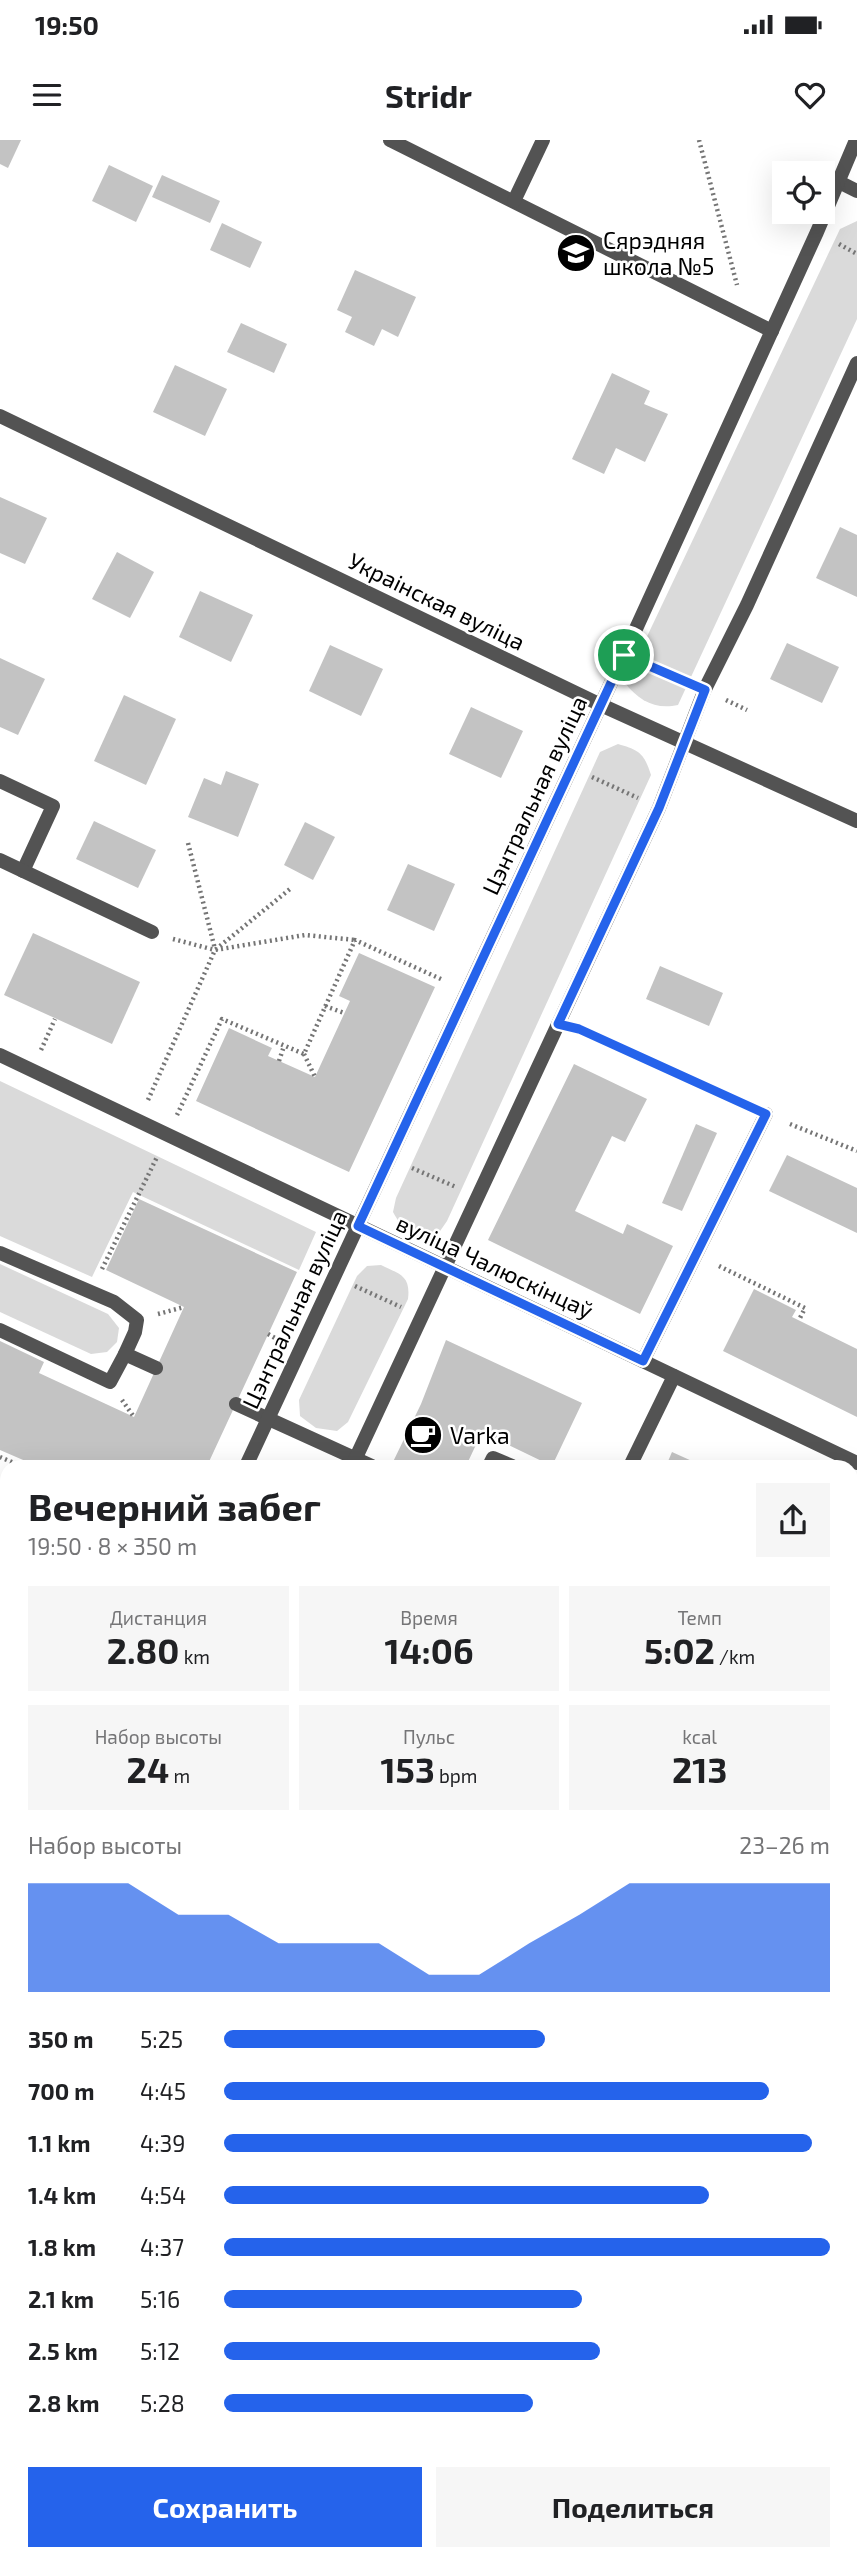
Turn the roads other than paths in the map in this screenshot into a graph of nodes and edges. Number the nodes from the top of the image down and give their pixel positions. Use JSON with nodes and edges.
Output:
{"nodes":[{"id":1,"x":390,"y":140,"type":"edge"},
{"id":2,"x":543,"y":140,"type":"edge"},
{"id":3,"x":856,"y":140,"type":"edge"},
{"id":4,"x":839,"y":182,"type":"junction"},
{"id":5,"x":857,"y":191,"type":"edge"},
{"id":6,"x":514,"y":201,"type":"junction"},
{"id":7,"x":772,"y":331,"type":"junction"},
{"id":8,"x":857,"y":363,"type":"edge"},
{"id":9,"x":0,"y":416,"type":"edge"},
{"id":10,"x":601,"y":705,"type":"junction"},
{"id":11,"x":685,"y":743,"type":"junction"},
{"id":12,"x":0,"y":781,"type":"edge"},
{"id":13,"x":857,"y":821,"type":"edge"},
{"id":14,"x":0,"y":860,"type":"edge"},
{"id":15,"x":23,"y":871,"type":"junction"},
{"id":16,"x":152,"y":932,"type":"road end"},
{"id":17,"x":0,"y":1055,"type":"edge"},
{"id":18,"x":766,"y":1114,"type":"road end"},
{"id":19,"x":358,"y":1226,"type":"junction"},
{"id":20,"x":0,"y":1252,"type":"edge"},
{"id":21,"x":445,"y":1267,"type":"junction"},
{"id":22,"x":0,"y":1331,"type":"edge"},
{"id":23,"x":125,"y":1354,"type":"junction"},
{"id":24,"x":643,"y":1361,"type":"junction"},
{"id":25,"x":156,"y":1368,"type":"dead end"},
{"id":26,"x":674,"y":1376,"type":"junction"},
{"id":27,"x":236,"y":1404,"type":"dead end"},
{"id":28,"x":268,"y":1419,"type":"junction"},
{"id":29,"x":249,"y":1460,"type":"edge"},
{"id":30,"x":348,"y":1460,"type":"edge"},
{"id":31,"x":355,"y":1460,"type":"edge"},
{"id":32,"x":633,"y":1460,"type":"edge"},
{"id":33,"x":851,"y":1460,"type":"edge"}],
"edges":[{"from":1,"to":6,"type":"street"},
{"from":2,"to":6,"type":"street"},
{"from":3,"to":4,"type":"street","name":"Цэнтральная вуліца"},
{"from":4,"to":5,"type":"street"},
{"from":4,"to":7,"type":"street","name":"Цэнтральная вуліца"},
{"from":6,"to":7,"type":"street"},
{"from":7,"to":10,"type":"street","name":"Цэнтральная вуліца"},
{"from":8,"to":11,"type":"street"},
{"from":9,"to":10,"type":"street","name":"Украінская вуліца"},
{"from":10,"to":11,"type":"street","name":"Украінская вуліца"},
{"from":10,"to":19,"type":"street","name":"Цэнтральная вуліца"},
{"from":11,"to":13,"type":"street","name":"Украінская вуліца"},
{"from":11,"to":21,"type":"street"},
{"from":12,"to":15,"type":"street"},
{"from":14,"to":15,"type":"street"},
{"from":15,"to":16,"type":"street"},
{"from":17,"to":19,"type":"street","name":"вуліца Чалюскінцаў"},
{"from":18,"to":24,"type":"street"},
{"from":19,"to":21,"type":"street","name":"вуліца Чалюскінцаў"},
{"from":19,"to":28,"type":"street","name":"Цэнтральная вуліца"},
{"from":20,"to":23,"type":"street"},
{"from":21,"to":24,"type":"street","name":"вуліца Чалюскінцаў"},
{"from":21,"to":31,"type":"street"},
{"from":22,"to":23,"type":"street"},
{"from":23,"to":25,"type":"street"},
{"from":24,"to":26,"type":"street","name":"вуліца Чалюскінцаў"},
{"from":26,"to":32,"type":"street"},
{"from":26,"to":33,"type":"street","name":"вуліца Чалюскінцаў"},
{"from":27,"to":28,"type":"street"},
{"from":28,"to":29,"type":"street","name":"Цэнтральная вуліца"},
{"from":28,"to":30,"type":"street"}]}
